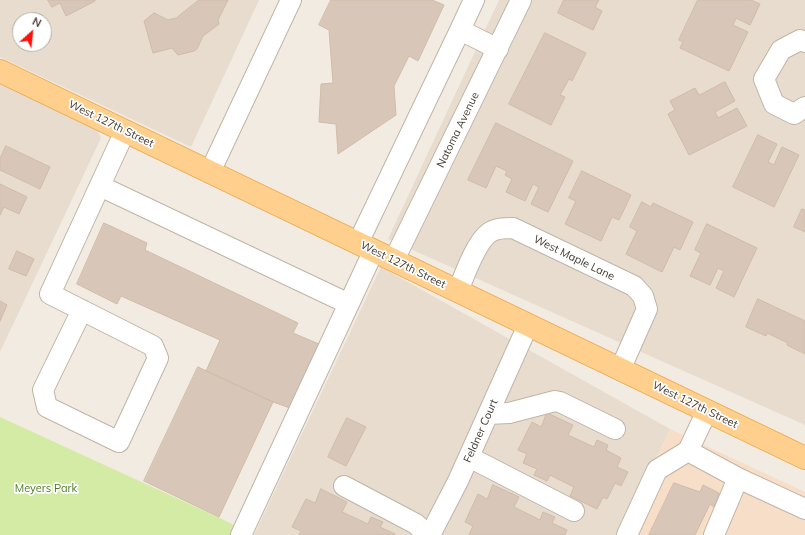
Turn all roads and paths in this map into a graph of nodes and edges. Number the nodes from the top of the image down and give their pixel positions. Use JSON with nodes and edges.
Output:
{"nodes":[{"id":1,"x":291,"y":0,"type":"edge"},
{"id":2,"x":473,"y":0,"type":"edge"},
{"id":3,"x":521,"y":0,"type":"edge"},
{"id":4,"x":460,"y":30,"type":"junction"},
{"id":5,"x":805,"y":42,"type":"edge"},
{"id":6,"x":498,"y":49,"type":"junction"},
{"id":7,"x":0,"y":71,"type":"edge"},
{"id":8,"x":805,"y":107,"type":"edge"},
{"id":9,"x":125,"y":131,"type":"junction"},
{"id":10,"x":210,"y":172,"type":"junction"},
{"id":11,"x":100,"y":186,"type":"junction"},
{"id":12,"x":366,"y":247,"type":"junction"},
{"id":13,"x":394,"y":260,"type":"junction"},
{"id":14,"x":458,"y":291,"type":"junction"},
{"id":15,"x":349,"y":304,"type":"junction"},
{"id":16,"x":82,"y":310,"type":"junction"},
{"id":17,"x":528,"y":325,"type":"junction"},
{"id":18,"x":620,"y":370,"type":"junction"},
{"id":19,"x":707,"y":411,"type":"junction"},
{"id":20,"x":488,"y":414,"type":"junction"},
{"id":21,"x":615,"y":429,"type":"dead end"},
{"id":22,"x":688,"y":451,"type":"junction"},
{"id":23,"x":469,"y":457,"type":"junction"},
{"id":24,"x":805,"y":458,"type":"edge"},
{"id":25,"x":738,"y":478,"type":"junction"},
{"id":26,"x":344,"y":486,"type":"dead end"},
{"id":27,"x":805,"y":509,"type":"edge"},
{"id":28,"x":574,"y":511,"type":"dead end"},
{"id":29,"x":240,"y":535,"type":"edge"},
{"id":30,"x":427,"y":535,"type":"edge"},
{"id":31,"x":430,"y":535,"type":"edge"},
{"id":32,"x":627,"y":535,"type":"edge"},
{"id":33,"x":714,"y":535,"type":"edge"}],
"edges":[{"from":1,"to":10,"type":"street"},
{"from":2,"to":4,"type":"street"},
{"from":3,"to":6,"type":"street","name":"Natoma Avenue"},
{"from":4,"to":6,"type":"street"},
{"from":4,"to":12,"type":"street"},
{"from":5,"to":8,"type":"street"},
{"from":6,"to":13,"type":"street","name":"Natoma Avenue"},
{"from":7,"to":9,"type":"main road","name":"West 127th Street"},
{"from":9,"to":10,"type":"main road","name":"West 127th Street"},
{"from":9,"to":11,"type":"street"},
{"from":10,"to":12,"type":"main road","name":"West 127th Street"},
{"from":11,"to":15,"type":"street"},
{"from":11,"to":16,"type":"street"},
{"from":12,"to":13,"type":"main road","name":"West 127th Street"},
{"from":12,"to":15,"type":"street"},
{"from":13,"to":14,"type":"main road","name":"West 127th Street"},
{"from":14,"to":17,"type":"main road","name":"West 127th Street"},
{"from":14,"to":18,"type":"street","name":"West Maple Lane"},
{"from":15,"to":29,"type":"street"},
{"from":16,"to":16,"type":"street"},
{"from":17,"to":18,"type":"main road","name":"West 127th Street"},
{"from":17,"to":20,"type":"street","name":"Feldner Court"},
{"from":18,"to":19,"type":"main road","name":"West 127th Street"},
{"from":19,"to":22,"type":"street"},
{"from":19,"to":24,"type":"main road","name":"West 127th Street"},
{"from":20,"to":21,"type":"street"},
{"from":20,"to":23,"type":"street","name":"Feldner Court"},
{"from":22,"to":25,"type":"street"},
{"from":22,"to":32,"type":"street"},
{"from":23,"to":28,"type":"street"},
{"from":23,"to":31,"type":"street","name":"Feldner Court"},
{"from":25,"to":27,"type":"street"},
{"from":25,"to":33,"type":"street"},
{"from":26,"to":30,"type":"street"}]}
